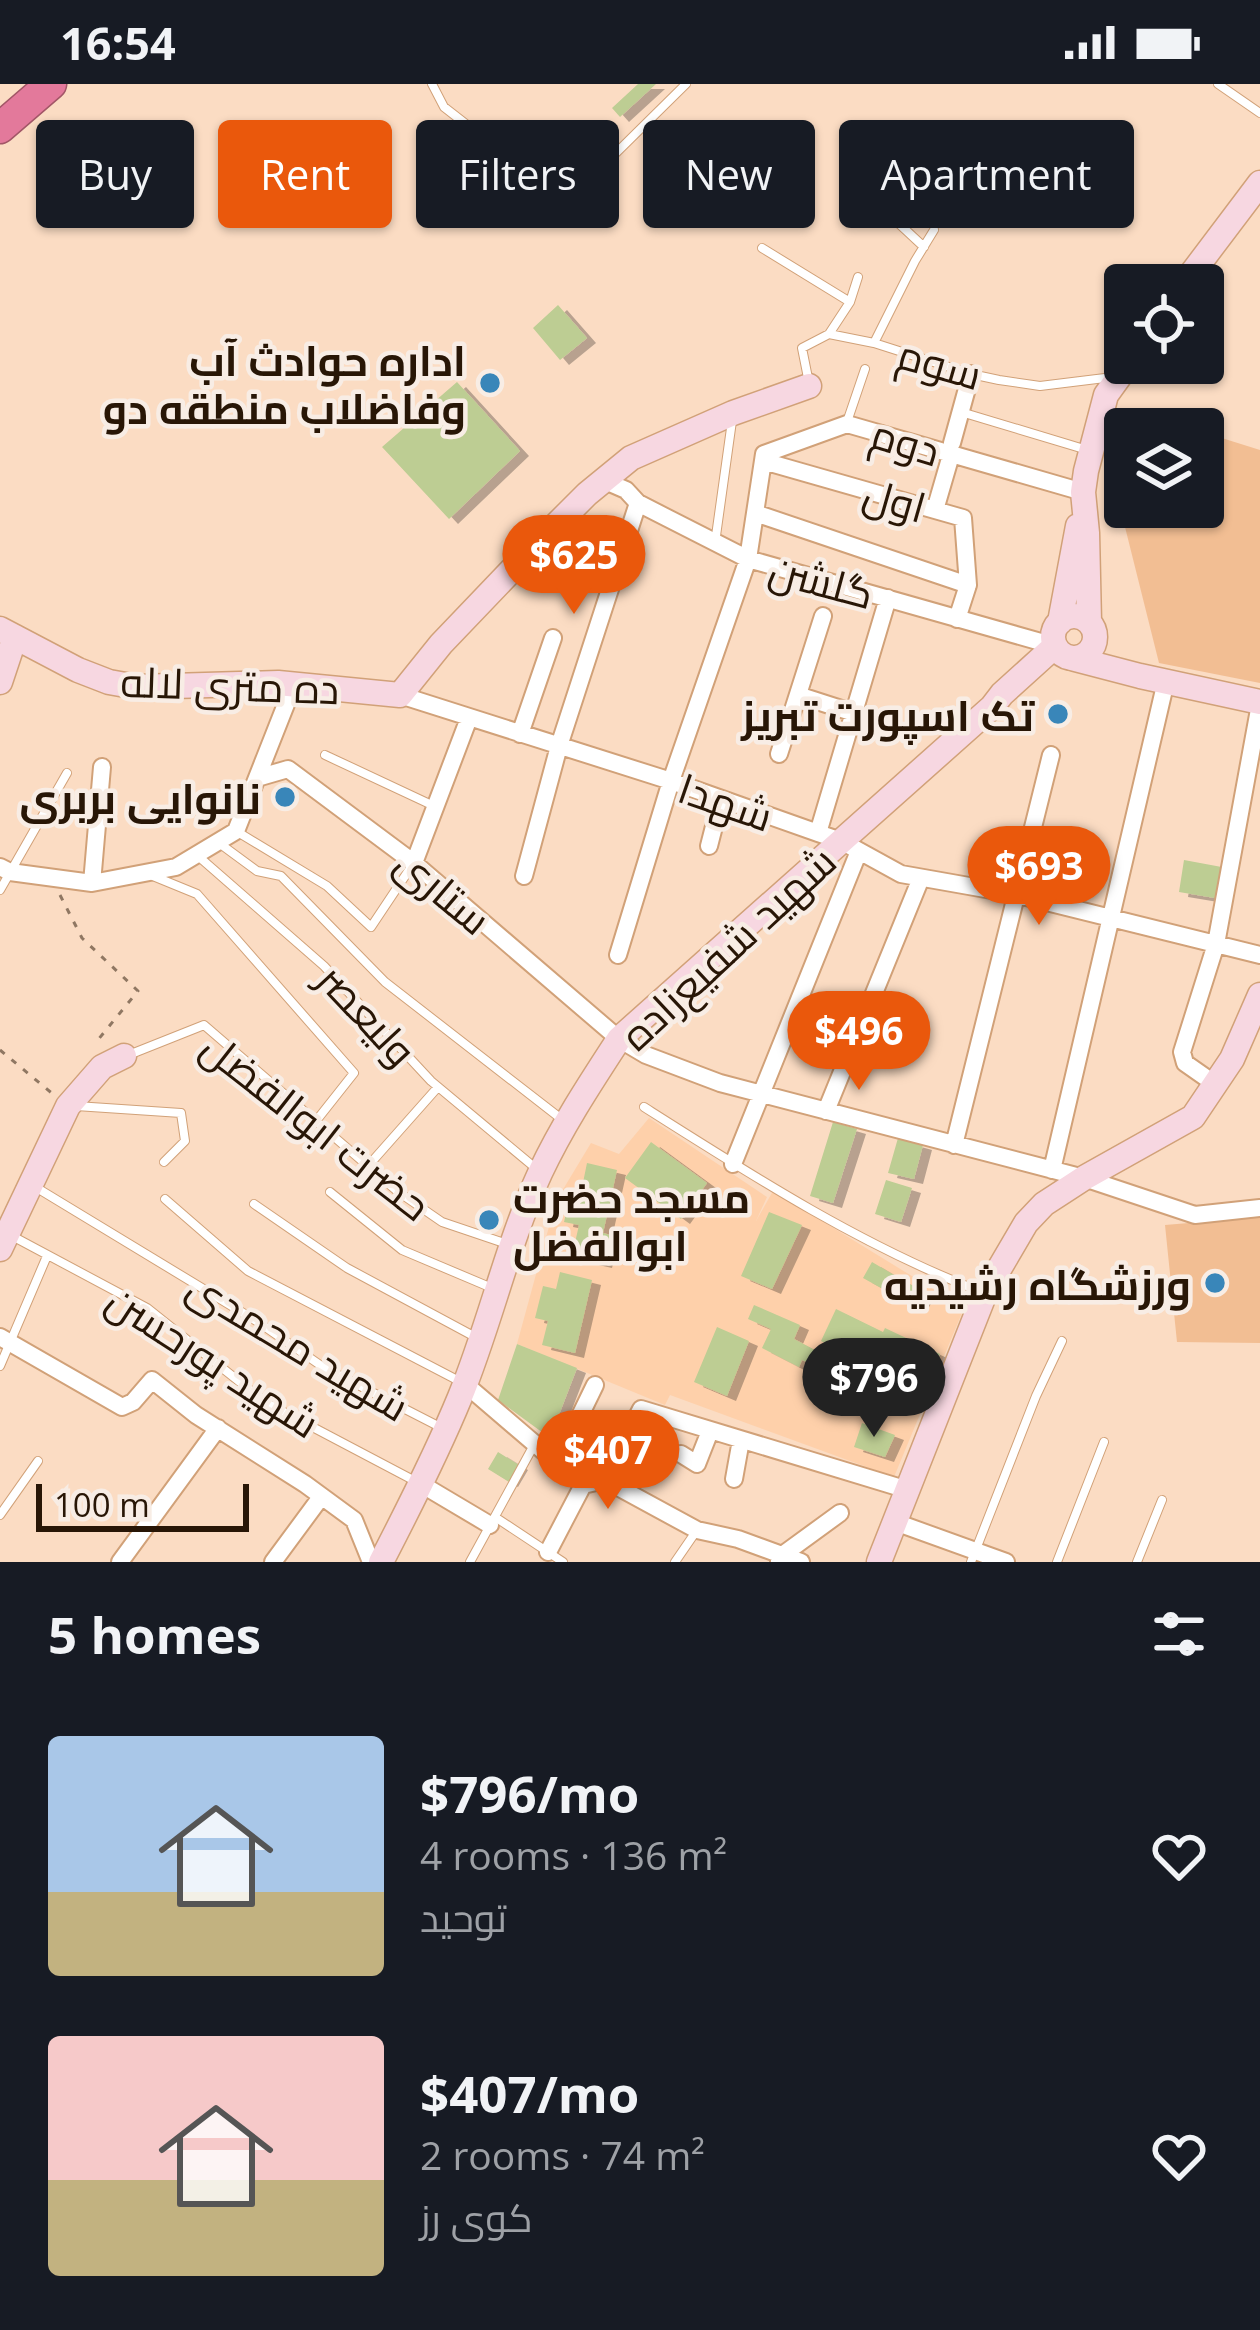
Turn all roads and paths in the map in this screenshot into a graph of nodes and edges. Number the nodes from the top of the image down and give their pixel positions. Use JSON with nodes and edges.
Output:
{"nodes":[{"id":1,"x":51,"y":84,"type":"edge"},
{"id":2,"x":433,"y":84,"type":"edge"},
{"id":3,"x":686,"y":84,"type":"edge"},
{"id":4,"x":1218,"y":84,"type":"edge"},
{"id":5,"x":1260,"y":113,"type":"edge"},
{"id":6,"x":0,"y":128,"type":"edge"},
{"id":7,"x":1260,"y":183,"type":"edge"},
{"id":8,"x":904,"y":228,"type":"edge"},
{"id":9,"x":934,"y":230,"type":"dead end"},
{"id":10,"x":924,"y":247,"type":"junction"},
{"id":11,"x":762,"y":248,"type":"dead end"},
{"id":12,"x":1199,"y":264,"type":"edge"},
{"id":13,"x":858,"y":277,"type":"dead end"},
{"id":14,"x":850,"y":302,"type":"junction"},
{"id":15,"x":829,"y":334,"type":"junction"},
{"id":16,"x":874,"y":344,"type":"junction"},
{"id":17,"x":866,"y":369,"type":"dead end"},
{"id":18,"x":1104,"y":373,"type":"edge"},
{"id":19,"x":971,"y":374,"type":"junction"},
{"id":20,"x":1114,"y":384,"type":"edge"},
{"id":21,"x":809,"y":386,"type":"joint"},
{"id":22,"x":961,"y":411,"type":"junction"},
{"id":23,"x":733,"y":413,"type":"junction"},
{"id":24,"x":847,"y":424,"type":"junction"},
{"id":25,"x":952,"y":449,"type":"junction"},
{"id":26,"x":1092,"y":451,"type":"junction"},
{"id":27,"x":763,"y":461,"type":"junction"},
{"id":28,"x":603,"y":480,"type":"junction"},
{"id":29,"x":1084,"y":496,"type":"junction"},
{"id":30,"x":638,"y":503,"type":"junction"},
{"id":31,"x":935,"y":510,"type":"junction"},
{"id":32,"x":754,"y":513,"type":"junction"},
{"id":33,"x":715,"y":543,"type":"junction"},
{"id":34,"x":748,"y":559,"type":"junction"},
{"id":35,"x":968,"y":585,"type":"junction"},
{"id":36,"x":888,"y":598,"type":"junction"},
{"id":37,"x":824,"y":616,"type":"dead end"},
{"id":38,"x":957,"y":619,"type":"junction"},
{"id":39,"x":8,"y":633,"type":"edge"},
{"id":40,"x":553,"y":638,"type":"dead end"},
{"id":41,"x":1072,"y":641,"type":"junction"},
{"id":42,"x":1166,"y":681,"type":"junction"},
{"id":43,"x":0,"y":682,"type":"edge"},
{"id":44,"x":294,"y":684,"type":"junction"},
{"id":45,"x":400,"y":695,"type":"junction"},
{"id":46,"x":798,"y":695,"type":"junction"},
{"id":47,"x":1260,"y":703,"type":"edge"},
{"id":48,"x":854,"y":713,"type":"junction"},
{"id":49,"x":469,"y":718,"type":"junction"},
{"id":50,"x":520,"y":734,"type":"junction"},
{"id":51,"x":560,"y":746,"type":"junction"},
{"id":52,"x":325,"y":754,"type":"dead end"},
{"id":53,"x":779,"y":754,"type":"dead end"},
{"id":54,"x":1051,"y":754,"type":"dead end"},
{"id":55,"x":102,"y":767,"type":"dead end"},
{"id":56,"x":67,"y":772,"type":"dead end"},
{"id":57,"x":257,"y":778,"type":"junction"},
{"id":58,"x":671,"y":782,"type":"junction"},
{"id":59,"x":721,"y":799,"type":"junction"},
{"id":60,"x":435,"y":807,"type":"junction"},
{"id":61,"x":236,"y":831,"type":"junction"},
{"id":62,"x":218,"y":842,"type":"junction"},
{"id":63,"x":840,"y":842,"type":"junction"},
{"id":64,"x":709,"y":846,"type":"dead end"},
{"id":65,"x":196,"y":855,"type":"junction"},
{"id":66,"x":414,"y":863,"type":"junction"},
{"id":67,"x":5,"y":869,"type":"edge"},
{"id":68,"x":146,"y":873,"type":"junction"},
{"id":69,"x":524,"y":876,"type":"dead end"},
{"id":70,"x":51,"y":878,"type":"junction"},
{"id":71,"x":921,"y":878,"type":"junction"},
{"id":72,"x":92,"y":883,"type":"junction"},
{"id":73,"x":0,"y":890,"type":"edge"},
{"id":74,"x":1014,"y":894,"type":"junction"},
{"id":75,"x":1110,"y":919,"type":"junction"},
{"id":76,"x":1216,"y":944,"type":"junction"},
{"id":77,"x":619,"y":955,"type":"dead end"},
{"id":78,"x":1260,"y":955,"type":"edge"},
{"id":79,"x":1260,"y":995,"type":"edge"},
{"id":80,"x":620,"y":1039,"type":"junction"},
{"id":81,"x":0,"y":1050,"type":"edge"},
{"id":82,"x":113,"y":1062,"type":"junction"},
{"id":83,"x":1215,"y":1084,"type":"junction"},
{"id":84,"x":438,"y":1087,"type":"junction"},
{"id":85,"x":762,"y":1094,"type":"junction"},
{"id":86,"x":68,"y":1106,"type":"junction"},
{"id":87,"x":644,"y":1107,"type":"dead end"},
{"id":88,"x":826,"y":1112,"type":"junction"},
{"id":89,"x":316,"y":1121,"type":"junction"},
{"id":90,"x":568,"y":1124,"type":"junction"},
{"id":91,"x":954,"y":1144,"type":"junction"},
{"id":92,"x":164,"y":1162,"type":"dead end"},
{"id":93,"x":734,"y":1164,"type":"junction"},
{"id":94,"x":368,"y":1166,"type":"junction"},
{"id":95,"x":1052,"y":1170,"type":"junction"},
{"id":96,"x":541,"y":1172,"type":"junction"},
{"id":97,"x":1084,"y":1178,"type":"junction"},
{"id":98,"x":31,"y":1184,"type":"junction"},
{"id":99,"x":330,"y":1192,"type":"dead end"},
{"id":100,"x":165,"y":1198,"type":"dead end"},
{"id":101,"x":254,"y":1204,"type":"dead end"},
{"id":102,"x":1260,"y":1208,"type":"edge"},
{"id":103,"x":4,"y":1232,"type":"edge"},
{"id":104,"x":512,"y":1245,"type":"junction"},
{"id":105,"x":47,"y":1256,"type":"junction"},
{"id":106,"x":498,"y":1290,"type":"junction"},
{"id":107,"x":985,"y":1293,"type":"junction"},
{"id":108,"x":5,"y":1340,"type":"edge"},
{"id":109,"x":481,"y":1340,"type":"junction"},
{"id":110,"x":1062,"y":1341,"type":"dead end"},
{"id":111,"x":0,"y":1366,"type":"edge"},
{"id":112,"x":465,"y":1384,"type":"junction"},
{"id":113,"x":595,"y":1384,"type":"dead end"},
{"id":114,"x":683,"y":1422,"type":"junction"},
{"id":115,"x":218,"y":1428,"type":"junction"},
{"id":116,"x":446,"y":1430,"type":"junction"},
{"id":117,"x":710,"y":1431,"type":"junction"},
{"id":118,"x":741,"y":1440,"type":"junction"},
{"id":119,"x":1104,"y":1442,"type":"dead end"},
{"id":120,"x":534,"y":1444,"type":"junction"},
{"id":121,"x":38,"y":1461,"type":"dead end"},
{"id":122,"x":557,"y":1463,"type":"junction"},
{"id":123,"x":734,"y":1479,"type":"dead end"},
{"id":124,"x":604,"y":1480,"type":"junction"},
{"id":125,"x":421,"y":1484,"type":"junction"},
{"id":126,"x":583,"y":1486,"type":"junction"},
{"id":127,"x":908,"y":1490,"type":"junction"},
{"id":128,"x":321,"y":1497,"type":"junction"},
{"id":129,"x":1162,"y":1499,"type":"dead end"},
{"id":130,"x":840,"y":1513,"type":"dead end"},
{"id":131,"x":0,"y":1515,"type":"edge"},
{"id":132,"x":492,"y":1521,"type":"junction"},
{"id":133,"x":895,"y":1522,"type":"junction"},
{"id":134,"x":697,"y":1530,"type":"junction"},
{"id":135,"x":556,"y":1557,"type":"edge"},
{"id":136,"x":973,"y":1557,"type":"edge"},
{"id":137,"x":780,"y":1559,"type":"edge"},
{"id":138,"x":120,"y":1562,"type":"edge"},
{"id":139,"x":273,"y":1562,"type":"edge"},
{"id":140,"x":371,"y":1562,"type":"edge"},
{"id":141,"x":382,"y":1562,"type":"edge"},
{"id":142,"x":470,"y":1562,"type":"edge"},
{"id":143,"x":675,"y":1562,"type":"edge"},
{"id":144,"x":801,"y":1562,"type":"edge"},
{"id":145,"x":879,"y":1562,"type":"edge"},
{"id":146,"x":1006,"y":1562,"type":"edge"},
{"id":147,"x":1057,"y":1562,"type":"edge"},
{"id":148,"x":1138,"y":1562,"type":"edge"}],
"edges":[{"from":1,"to":6,"type":"highway"},
{"from":2,"to":3,"type":"lane"},
{"from":4,"to":5,"type":"lane"},
{"from":7,"to":12,"type":"street"},
{"from":8,"to":10,"type":"lane"},
{"from":9,"to":10,"type":"lane"},
{"from":10,"to":16,"type":"lane"},
{"from":11,"to":14,"type":"lane"},
{"from":13,"to":14,"type":"lane"},
{"from":14,"to":15,"type":"lane"},
{"from":15,"to":16,"type":"lane","name":"سوم"},
{"from":15,"to":21,"type":"lane"},
{"from":16,"to":19,"type":"lane","name":"سوم"},
{"from":17,"to":24,"type":"lane"},
{"from":18,"to":19,"type":"lane","name":"سوم"},
{"from":19,"to":22,"type":"street"},
{"from":20,"to":26,"type":"street"},
{"from":21,"to":23,"type":"street"},
{"from":22,"to":25,"type":"street"},
{"from":22,"to":26,"type":"lane"},
{"from":23,"to":28,"type":"street"},
{"from":23,"to":33,"type":"lane"},
{"from":24,"to":25,"type":"street","name":"دوم"},
{"from":24,"to":27,"type":"street","name":"دوم"},
{"from":25,"to":29,"type":"street","name":"دوم"},
{"from":25,"to":31,"type":"street"},
{"from":26,"to":29,"type":"street"},
{"from":27,"to":31,"type":"street","name":"اول"},
{"from":27,"to":32,"type":"street"},
{"from":28,"to":30,"type":"street","name":"گلشن"},
{"from":28,"to":45,"type":"street"},
{"from":29,"to":41,"type":"street"},
{"from":30,"to":33,"type":"street","name":"گلشن"},
{"from":30,"to":51,"type":"street"},
{"from":31,"to":35,"type":"street","name":"اول"},
{"from":32,"to":34,"type":"street"},
{"from":32,"to":35,"type":"street"},
{"from":33,"to":34,"type":"street","name":"گلشن"},
{"from":34,"to":36,"type":"street","name":"گلشن"},
{"from":34,"to":58,"type":"street"},
{"from":35,"to":38,"type":"street"},
{"from":36,"to":38,"type":"street","name":"گلشن"},
{"from":36,"to":48,"type":"street"},
{"from":37,"to":46,"type":"street"},
{"from":38,"to":41,"type":"street","name":"گلشن"},
{"from":39,"to":43,"type":"street"},
{"from":39,"to":44,"type":"street","name":"ده متری لاله"},
{"from":40,"to":50,"type":"street"},
{"from":41,"to":42,"type":"street"},
{"from":41,"to":63,"type":"street","name":"شهید شفیع‌زاده"},
{"from":42,"to":47,"type":"street"},
{"from":42,"to":75,"type":"street"},
{"from":44,"to":45,"type":"street","name":"ده متری لاله"},
{"from":44,"to":57,"type":"street"},
{"from":45,"to":49,"type":"street","name":"شهدا"},
{"from":46,"to":48,"type":"street"},
{"from":46,"to":53,"type":"street"},
{"from":47,"to":76,"type":"street"},
{"from":48,"to":63,"type":"street"},
{"from":49,"to":50,"type":"street","name":"شهدا"},
{"from":49,"to":60,"type":"street"},
{"from":50,"to":51,"type":"street","name":"شهدا"},
{"from":51,"to":58,"type":"street","name":"شهدا"},
{"from":51,"to":69,"type":"street"},
{"from":52,"to":60,"type":"lane"},
{"from":54,"to":74,"type":"street"},
{"from":55,"to":72,"type":"street"},
{"from":56,"to":67,"type":"lane"},
{"from":57,"to":61,"type":"street"},
{"from":57,"to":66,"type":"street","name":"ستاری"},
{"from":58,"to":59,"type":"street","name":"شهدا"},
{"from":58,"to":77,"type":"street"},
{"from":59,"to":63,"type":"street","name":"شهدا"},
{"from":59,"to":64,"type":"street"},
{"from":60,"to":66,"type":"street"},
{"from":61,"to":62,"type":"street"},
{"from":61,"to":66,"type":"lane"},
{"from":62,"to":65,"type":"street"},
{"from":62,"to":90,"type":"lane"},
{"from":63,"to":71,"type":"street","name":"شهدا"},
{"from":63,"to":80,"type":"street","name":"شهید شفیع‌زاده"},
{"from":63,"to":85,"type":"street"},
{"from":65,"to":68,"type":"street"},
{"from":65,"to":84,"type":"lane","name":"ولیعصر"},
{"from":66,"to":80,"type":"street","name":"ستاری"},
{"from":67,"to":70,"type":"street"},
{"from":67,"to":73,"type":"lane"},
{"from":68,"to":72,"type":"street"},
{"from":68,"to":89,"type":"lane"},
{"from":70,"to":72,"type":"street"},
{"from":70,"to":82,"type":"path"},
{"from":71,"to":74,"type":"street","name":"شهدا"},
{"from":71,"to":88,"type":"street"},
{"from":74,"to":75,"type":"street","name":"شهدا"},
{"from":74,"to":91,"type":"street"},
{"from":75,"to":76,"type":"street","name":"شهدا"},
{"from":75,"to":95,"type":"street"},
{"from":76,"to":78,"type":"street","name":"شهدا"},
{"from":76,"to":83,"type":"street"},
{"from":79,"to":83,"type":"street"},
{"from":80,"to":85,"type":"street","name":"ستاری"},
{"from":80,"to":90,"type":"street","name":"شهید شفیع‌زاده"},
{"from":81,"to":86,"type":"path"},
{"from":82,"to":86,"type":"street"},
{"from":82,"to":89,"type":"lane","name":"حضرت ابوالفضل"},
{"from":83,"to":97,"type":"street"},
{"from":84,"to":94,"type":"lane"},
{"from":84,"to":96,"type":"lane","name":"ولیعصر"},
{"from":85,"to":88,"type":"street","name":"ستاری"},
{"from":85,"to":93,"type":"street"},
{"from":86,"to":92,"type":"lane"},
{"from":86,"to":98,"type":"street"},
{"from":87,"to":93,"type":"lane"},
{"from":88,"to":91,"type":"street","name":"ستاری"},
{"from":89,"to":94,"type":"lane","name":"حضرت ابوالفضل"},
{"from":90,"to":96,"type":"street","name":"شهید شفیع‌زاده"},
{"from":91,"to":95,"type":"street","name":"ستاری"},
{"from":93,"to":107,"type":"lane"},
{"from":94,"to":104,"type":"lane","name":"حضرت ابوالفضل"},
{"from":95,"to":97,"type":"street","name":"ستاری"},
{"from":96,"to":104,"type":"street","name":"شهید شفیع‌زاده"},
{"from":97,"to":102,"type":"street","name":"ستاری"},
{"from":97,"to":107,"type":"street"},
{"from":98,"to":103,"type":"street"},
{"from":98,"to":116,"type":"lane","name":"شهید محمدی"},
{"from":99,"to":106,"type":"lane"},
{"from":100,"to":112,"type":"lane"},
{"from":101,"to":109,"type":"lane"},
{"from":103,"to":105,"type":"lane","name":"شهید پورحسن"},
{"from":104,"to":106,"type":"street","name":"شهید شفیع‌زاده"},
{"from":105,"to":108,"type":"lane"},
{"from":105,"to":125,"type":"lane","name":"شهید پورحسن"},
{"from":106,"to":109,"type":"street","name":"شهید شفیع‌زاده"},
{"from":107,"to":127,"type":"street"},
{"from":108,"to":111,"type":"lane"},
{"from":108,"to":115,"type":"street"},
{"from":109,"to":112,"type":"street","name":"شهید شفیع‌زاده"},
{"from":110,"to":136,"type":"lane"},
{"from":112,"to":116,"type":"street","name":"شهید شفیع‌زاده"},
{"from":112,"to":120,"type":"street"},
{"from":113,"to":122,"type":"street"},
{"from":114,"to":117,"type":"street"},
{"from":114,"to":117,"type":"street"},
{"from":114,"to":124,"type":"street"},
{"from":115,"to":128,"type":"street"},
{"from":115,"to":138,"type":"street"},
{"from":116,"to":125,"type":"street","name":"شهید شفیع‌زاده"},
{"from":117,"to":118,"type":"street"},
{"from":118,"to":123,"type":"street"},
{"from":118,"to":127,"type":"street"},
{"from":119,"to":147,"type":"lane"},
{"from":120,"to":122,"type":"street"},
{"from":120,"to":132,"type":"lane"},
{"from":121,"to":131,"type":"lane"},
{"from":122,"to":126,"type":"street"},
{"from":124,"to":126,"type":"street"},
{"from":124,"to":134,"type":"street"},
{"from":125,"to":132,"type":"street"},
{"from":125,"to":141,"type":"street","name":"شهید شفیع‌زاده"},
{"from":126,"to":135,"type":"street"},
{"from":127,"to":133,"type":"street"},
{"from":128,"to":139,"type":"street"},
{"from":128,"to":140,"type":"street"},
{"from":129,"to":148,"type":"lane"},
{"from":130,"to":137,"type":"street"},
{"from":132,"to":135,"type":"lane"},
{"from":132,"to":142,"type":"lane"},
{"from":133,"to":136,"type":"street"},
{"from":133,"to":145,"type":"street"},
{"from":134,"to":137,"type":"street"},
{"from":134,"to":143,"type":"lane"},
{"from":136,"to":146,"type":"street"},
{"from":137,"to":144,"type":"street"}]}
